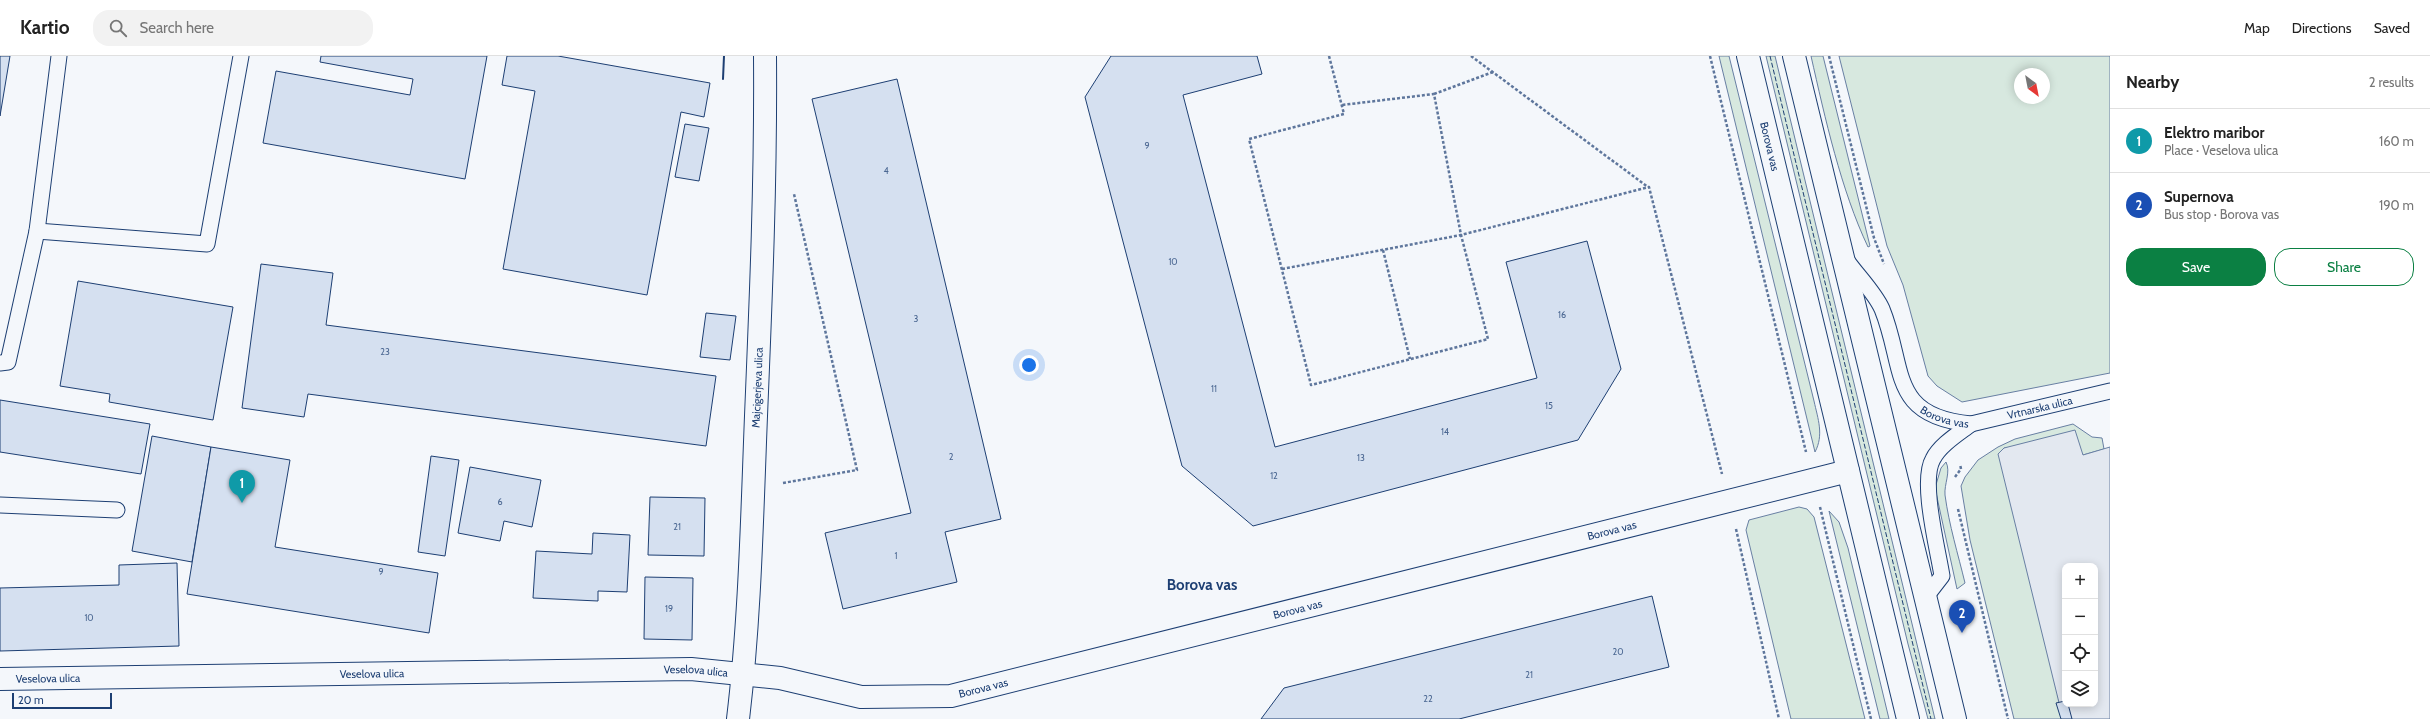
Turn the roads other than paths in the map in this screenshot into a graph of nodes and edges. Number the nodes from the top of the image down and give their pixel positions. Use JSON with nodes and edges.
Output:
{"nodes":[{"id":1,"x":58,"y":56,"type":"edge"},
{"id":2,"x":240,"y":56,"type":"edge"},
{"id":3,"x":765,"y":56,"type":"edge"},
{"id":4,"x":1748,"y":56,"type":"edge"},
{"id":5,"x":1794,"y":56,"type":"edge"},
{"id":6,"x":37,"y":230,"type":"junction"},
{"id":7,"x":1842,"y":255,"type":"junction"},
{"id":8,"x":0,"y":363,"type":"edge"},
{"id":9,"x":2110,"y":391,"type":"edge"},
{"id":10,"x":1971,"y":424,"type":"junction"},
{"id":11,"x":1848,"y":471,"type":"junction"},
{"id":12,"x":0,"y":505,"type":"edge"},
{"id":13,"x":117,"y":510,"type":"dead end"},
{"id":14,"x":1925,"y":598,"type":"junction"},
{"id":15,"x":744,"y":673,"type":"junction"},
{"id":16,"x":0,"y":679,"type":"edge"},
{"id":17,"x":738,"y":719,"type":"edge"},
{"id":18,"x":1908,"y":719,"type":"edge"},
{"id":19,"x":1955,"y":719,"type":"edge"}],
"edges":[{"from":1,"to":6,"type":"lane"},
{"from":2,"to":6,"type":"lane"},
{"from":3,"to":15,"type":"street","name":"Majcigerjeva ulica"},
{"from":4,"to":11,"type":"street","name":"Borova vas"},
{"from":5,"to":7,"type":"street","name":"Borova vas"},
{"from":6,"to":8,"type":"lane"},
{"from":7,"to":10,"type":"lane","name":"Borova vas"},
{"from":7,"to":14,"type":"street","name":"Borova vas"},
{"from":9,"to":10,"type":"lane","name":"Vrtnarska ulica"},
{"from":10,"to":14,"type":"lane","name":"Borova vas"},
{"from":11,"to":15,"type":"street","name":"Borova vas"},
{"from":11,"to":18,"type":"street","name":"Borova vas"},
{"from":12,"to":13,"type":"lane"},
{"from":14,"to":19,"type":"street","name":"Borova vas"},
{"from":15,"to":16,"type":"street","name":"Veselova ulica"},
{"from":15,"to":17,"type":"street","name":"Majcigerjeva ulica"}]}
